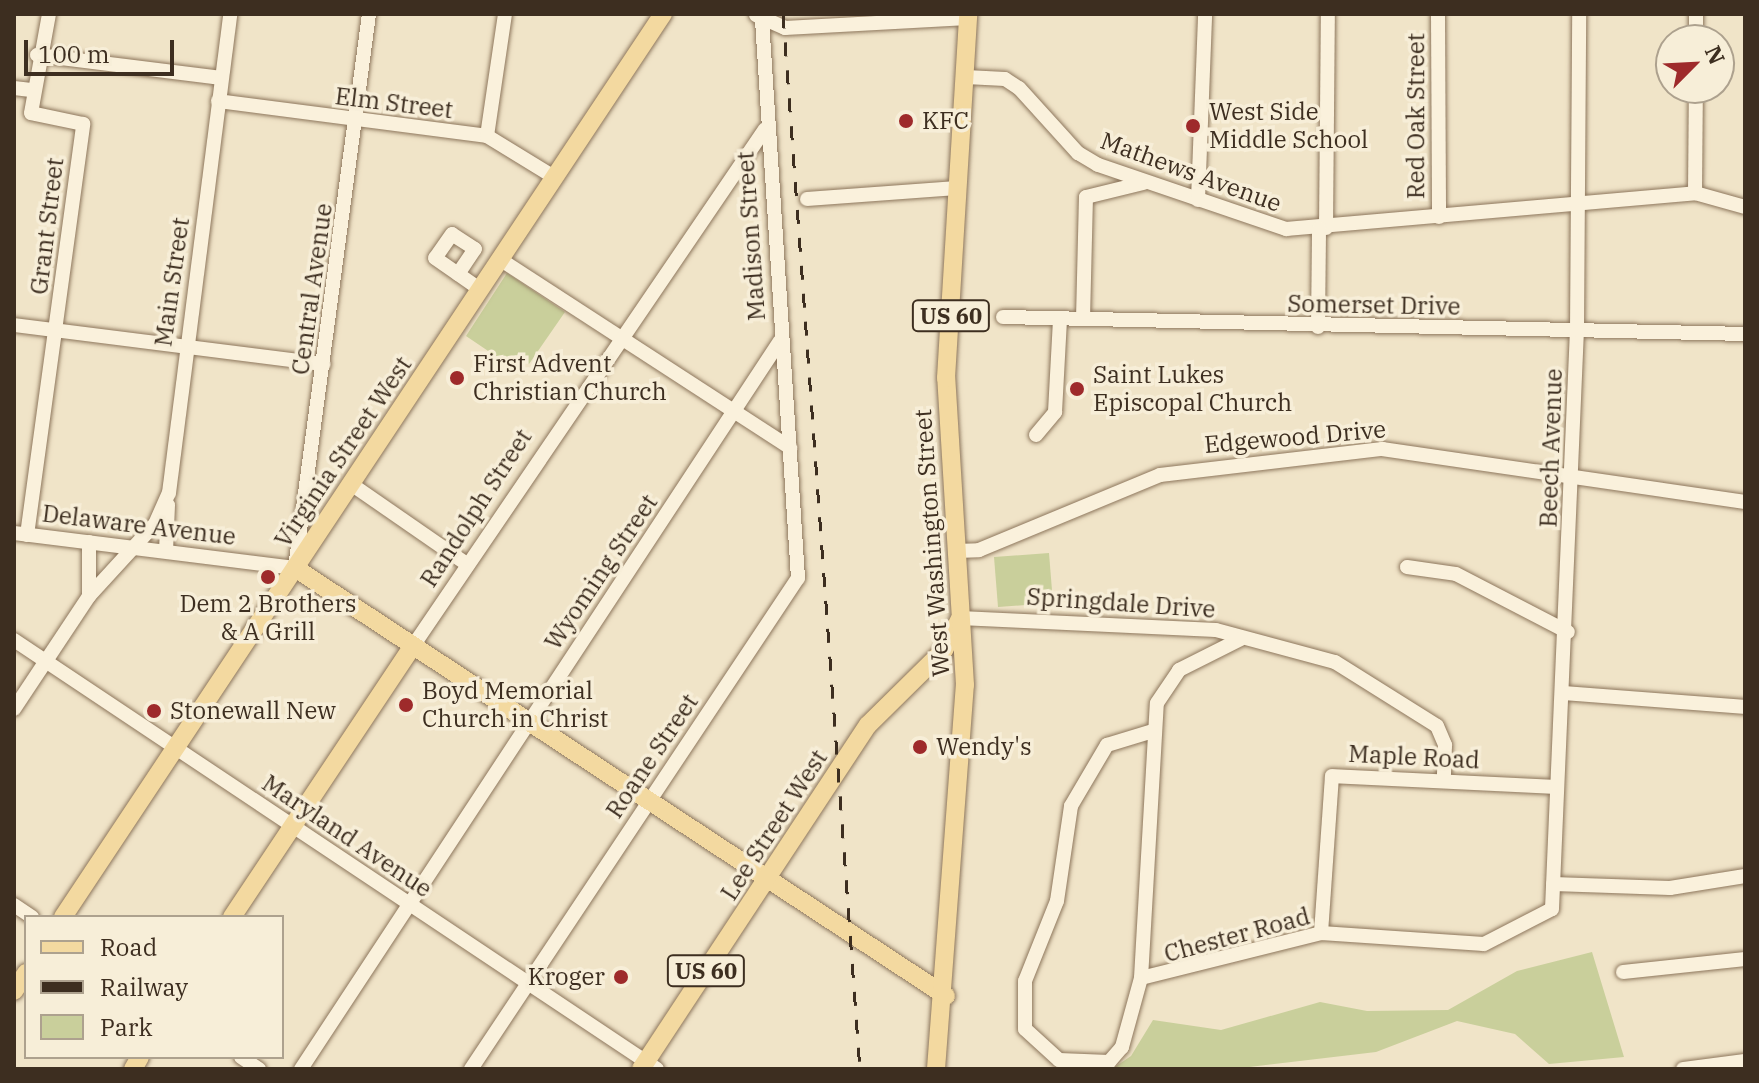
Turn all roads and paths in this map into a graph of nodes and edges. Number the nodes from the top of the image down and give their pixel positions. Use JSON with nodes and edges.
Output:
{"nodes":[{"id":1,"x":49,"y":14,"type":"edge"},
{"id":2,"x":230,"y":14,"type":"edge"},
{"id":3,"x":369,"y":14,"type":"edge"},
{"id":4,"x":505,"y":14,"type":"edge"},
{"id":5,"x":663,"y":14,"type":"edge"},
{"id":6,"x":1205,"y":14,"type":"edge"},
{"id":7,"x":1328,"y":14,"type":"edge"},
{"id":8,"x":1438,"y":14,"type":"edge"},
{"id":9,"x":1579,"y":14,"type":"edge"},
{"id":10,"x":968,"y":16,"type":"edge"},
{"id":11,"x":759,"y":17,"type":"edge"},
{"id":12,"x":37,"y":55,"type":"junction"},
{"id":13,"x":966,"y":77,"type":"junction"},
{"id":14,"x":222,"y":78,"type":"junction"},
{"id":15,"x":14,"y":88,"type":"edge"},
{"id":16,"x":31,"y":90,"type":"junction"},
{"id":17,"x":218,"y":101,"type":"junction"},
{"id":18,"x":1696,"y":104,"type":"edge"},
{"id":19,"x":356,"y":122,"type":"junction"},
{"id":20,"x":765,"y":129,"type":"junction"},
{"id":21,"x":487,"y":136,"type":"junction"},
{"id":22,"x":554,"y":177,"type":"junction"},
{"id":23,"x":1144,"y":182,"type":"junction"},
{"id":24,"x":957,"y":188,"type":"junction"},
{"id":25,"x":1695,"y":193,"type":"junction"},
{"id":26,"x":807,"y":199,"type":"dead end"},
{"id":27,"x":1198,"y":200,"type":"junction"},
{"id":28,"x":1577,"y":207,"type":"junction"},
{"id":29,"x":1745,"y":207,"type":"edge"},
{"id":30,"x":1439,"y":217,"type":"junction"},
{"id":31,"x":1323,"y":228,"type":"junction"},
{"id":32,"x":501,"y":260,"type":"junction"},
{"id":33,"x":458,"y":274,"type":"dead end"},
{"id":34,"x":481,"y":290,"type":"junction"},
{"id":35,"x":1003,"y":317,"type":"dead end"},
{"id":36,"x":1060,"y":319,"type":"junction"},
{"id":37,"x":1083,"y":319,"type":"junction"},
{"id":38,"x":14,"y":325,"type":"edge"},
{"id":39,"x":1318,"y":327,"type":"junction"},
{"id":40,"x":1577,"y":330,"type":"junction"},
{"id":41,"x":56,"y":331,"type":"junction"},
{"id":42,"x":1745,"y":334,"type":"edge"},
{"id":43,"x":618,"y":336,"type":"junction"},
{"id":44,"x":780,"y":341,"type":"junction"},
{"id":45,"x":185,"y":348,"type":"junction"},
{"id":46,"x":324,"y":364,"type":"junction"},
{"id":47,"x":734,"y":413,"type":"junction"},
{"id":48,"x":1036,"y":435,"type":"dead end"},
{"id":49,"x":790,"y":448,"type":"junction"},
{"id":50,"x":1572,"y":482,"type":"junction"},
{"id":51,"x":351,"y":484,"type":"junction"},
{"id":52,"x":169,"y":493,"type":"junction"},
{"id":53,"x":1745,"y":502,"type":"edge"},
{"id":54,"x":20,"y":534,"type":"edge"},
{"id":55,"x":89,"y":542,"type":"junction"},
{"id":56,"x":135,"y":547,"type":"junction"},
{"id":57,"x":166,"y":551,"type":"junction"},
{"id":58,"x":956,"y":551,"type":"junction"},
{"id":59,"x":468,"y":565,"type":"junction"},
{"id":60,"x":1407,"y":567,"type":"dead end"},
{"id":61,"x":295,"y":568,"type":"junction"},
{"id":62,"x":89,"y":596,"type":"junction"},
{"id":63,"x":960,"y":618,"type":"junction"},
{"id":64,"x":1568,"y":632,"type":"junction"},
{"id":65,"x":1241,"y":639,"type":"junction"},
{"id":66,"x":14,"y":640,"type":"edge"},
{"id":67,"x":413,"y":646,"type":"junction"},
{"id":68,"x":47,"y":661,"type":"junction"},
{"id":69,"x":922,"y":673,"type":"junction"},
{"id":70,"x":1564,"y":693,"type":"junction"},
{"id":71,"x":1745,"y":707,"type":"edge"},
{"id":72,"x":14,"y":709,"type":"edge"},
{"id":73,"x":532,"y":724,"type":"junction"},
{"id":74,"x":962,"y":726,"type":"junction"},
{"id":75,"x":1153,"y":731,"type":"junction"},
{"id":76,"x":175,"y":747,"type":"junction"},
{"id":77,"x":1444,"y":781,"type":"junction"},
{"id":78,"x":1555,"y":787,"type":"junction"},
{"id":79,"x":648,"y":802,"type":"junction"},
{"id":80,"x":292,"y":825,"type":"junction"},
{"id":81,"x":1745,"y":876,"type":"edge"},
{"id":82,"x":767,"y":881,"type":"junction"},
{"id":83,"x":1553,"y":884,"type":"junction"},
{"id":84,"x":409,"y":904,"type":"junction"},
{"id":85,"x":64,"y":915,"type":"edge"},
{"id":86,"x":233,"y":915,"type":"edge"},
{"id":87,"x":1321,"y":933,"type":"junction"},
{"id":88,"x":1745,"y":959,"type":"edge"},
{"id":89,"x":1623,"y":972,"type":"dead end"},
{"id":90,"x":1141,"y":978,"type":"junction"},
{"id":91,"x":527,"y":984,"type":"junction"},
{"id":92,"x":946,"y":996,"type":"junction"},
{"id":93,"x":1745,"y":1061,"type":"edge"},
{"id":94,"x":648,"y":1066,"type":"edge"},
{"id":95,"x":301,"y":1069,"type":"edge"},
{"id":96,"x":471,"y":1069,"type":"edge"},
{"id":97,"x":936,"y":1069,"type":"edge"},
{"id":98,"x":1683,"y":1069,"type":"edge"}],
"edges":[{"from":1,"to":12,"type":"street"},
{"from":2,"to":14,"type":"street","name":"Main Street"},
{"from":3,"to":19,"type":"street","name":"Central Avenue"},
{"from":4,"to":21,"type":"street"},
{"from":5,"to":22,"type":"main road","name":"Virginia Street West"},
{"from":6,"to":27,"type":"street"},
{"from":7,"to":31,"type":"street"},
{"from":8,"to":30,"type":"street","name":"Red Oak Street"},
{"from":9,"to":28,"type":"street","name":"Beech Avenue"},
{"from":10,"to":11,"type":"street"},
{"from":10,"to":13,"type":"main road","name":"West Washington Street","number":"US 60"},
{"from":11,"to":20,"type":"street","name":"Madison Street"},
{"from":12,"to":14,"type":"street"},
{"from":12,"to":16,"type":"street"},
{"from":13,"to":23,"type":"street","name":"Mathews Avenue"},
{"from":13,"to":24,"type":"main road","name":"West Washington Street","number":"US 60"},
{"from":14,"to":17,"type":"street","name":"Main Street"},
{"from":15,"to":16,"type":"street"},
{"from":16,"to":41,"type":"street","name":"Grant Street"},
{"from":17,"to":19,"type":"street","name":"Elm Street"},
{"from":17,"to":45,"type":"street","name":"Main Street"},
{"from":18,"to":25,"type":"street"},
{"from":19,"to":21,"type":"street","name":"Elm Street"},
{"from":19,"to":46,"type":"street","name":"Central Avenue"},
{"from":20,"to":43,"type":"street","name":"Randolph Street"},
{"from":20,"to":44,"type":"street","name":"Madison Street"},
{"from":21,"to":22,"type":"street","name":"Elm Street"},
{"from":22,"to":32,"type":"main road","name":"Virginia Street West"},
{"from":23,"to":27,"type":"street","name":"Mathews Avenue"},
{"from":23,"to":37,"type":"street"},
{"from":24,"to":26,"type":"street"},
{"from":24,"to":58,"type":"main road","name":"West Washington Street","number":"US 60"},
{"from":25,"to":28,"type":"street","name":"Mathews Avenue"},
{"from":25,"to":29,"type":"street"},
{"from":27,"to":31,"type":"street","name":"Mathews Avenue"},
{"from":28,"to":30,"type":"street","name":"Mathews Avenue"},
{"from":28,"to":40,"type":"street","name":"Beech Avenue"},
{"from":30,"to":31,"type":"street","name":"Mathews Avenue"},
{"from":31,"to":39,"type":"street"},
{"from":32,"to":34,"type":"main road","name":"Virginia Street West"},
{"from":32,"to":43,"type":"street"},
{"from":33,"to":34,"type":"street"},
{"from":34,"to":51,"type":"main road","name":"Virginia Street West"},
{"from":35,"to":36,"type":"street","name":"Somerset Drive"},
{"from":36,"to":37,"type":"street","name":"Somerset Drive"},
{"from":36,"to":48,"type":"street"},
{"from":37,"to":39,"type":"street","name":"Somerset Drive"},
{"from":38,"to":41,"type":"street"},
{"from":39,"to":40,"type":"street","name":"Somerset Drive"},
{"from":40,"to":42,"type":"street","name":"Somerset Drive"},
{"from":40,"to":50,"type":"street","name":"Beech Avenue"},
{"from":41,"to":45,"type":"street"},
{"from":41,"to":54,"type":"street","name":"Grant Street"},
{"from":43,"to":47,"type":"street"},
{"from":43,"to":59,"type":"street","name":"Randolph Street"},
{"from":44,"to":47,"type":"street","name":"Wyoming Street"},
{"from":44,"to":49,"type":"street","name":"Madison Street"},
{"from":45,"to":46,"type":"street"},
{"from":45,"to":52,"type":"street","name":"Main Street"},
{"from":46,"to":61,"type":"street","name":"Central Avenue"},
{"from":47,"to":49,"type":"street"},
{"from":47,"to":73,"type":"street","name":"Wyoming Street"},
{"from":49,"to":79,"type":"street","name":"Roane Street"},
{"from":50,"to":53,"type":"street","name":"Edgewood Drive"},
{"from":50,"to":58,"type":"street","name":"Edgewood Drive"},
{"from":50,"to":64,"type":"street","name":"Beech Avenue"},
{"from":51,"to":59,"type":"street"},
{"from":51,"to":61,"type":"main road","name":"Virginia Street West"},
{"from":52,"to":56,"type":"street","name":"Main Street"},
{"from":52,"to":57,"type":"street"},
{"from":54,"to":55,"type":"street","name":"Delaware Avenue"},
{"from":55,"to":56,"type":"street","name":"Delaware Avenue"},
{"from":55,"to":62,"type":"street"},
{"from":56,"to":57,"type":"street","name":"Delaware Avenue"},
{"from":56,"to":62,"type":"street","name":"Main Street"},
{"from":57,"to":61,"type":"street","name":"Delaware Avenue"},
{"from":58,"to":63,"type":"main road","name":"West Washington Street","number":"US 60"},
{"from":59,"to":67,"type":"street","name":"Randolph Street"},
{"from":60,"to":64,"type":"street"},
{"from":61,"to":67,"type":"main road","name":"Delaware Avenue"},
{"from":61,"to":76,"type":"main road","name":"Virginia Street West"},
{"from":62,"to":68,"type":"street","name":"Main Street"},
{"from":63,"to":65,"type":"street","name":"Springdale Drive"},
{"from":63,"to":69,"type":"main road","name":"Lee Street West","number":"US 60"},
{"from":63,"to":74,"type":"main road","name":"West Washington Street","number":"US 60"},
{"from":64,"to":70,"type":"street","name":"Beech Avenue"},
{"from":65,"to":75,"type":"street","name":"Chester Road"},
{"from":65,"to":77,"type":"street","name":"Springdale Drive"},
{"from":66,"to":68,"type":"street","name":"Maryland Avenue"},
{"from":67,"to":73,"type":"main road","name":"Delaware Avenue"},
{"from":67,"to":80,"type":"main road","name":"Randolph Street"},
{"from":68,"to":72,"type":"street","name":"Main Street"},
{"from":68,"to":76,"type":"street","name":"Maryland Avenue"},
{"from":69,"to":74,"type":"main road"},
{"from":69,"to":82,"type":"main road","name":"Lee Street West","number":"US 60"},
{"from":70,"to":71,"type":"street"},
{"from":70,"to":78,"type":"street","name":"Beech Avenue"},
{"from":73,"to":79,"type":"main road","name":"Delaware Avenue"},
{"from":73,"to":84,"type":"street","name":"Wyoming Street"},
{"from":74,"to":92,"type":"main road","name":"West Washington Street","number":"US 60"},
{"from":75,"to":90,"type":"street","name":"Chester Road"},
{"from":75,"to":90,"type":"street"},
{"from":76,"to":80,"type":"street","name":"Maryland Avenue"},
{"from":76,"to":85,"type":"main road","name":"Virginia Street West"},
{"from":77,"to":78,"type":"street","name":"Maple Road"},
{"from":77,"to":87,"type":"street","name":"Maple Road"},
{"from":78,"to":83,"type":"street","name":"Beech Avenue"},
{"from":79,"to":82,"type":"main road","name":"Delaware Avenue"},
{"from":79,"to":91,"type":"street","name":"Roane Street"},
{"from":80,"to":84,"type":"street","name":"Maryland Avenue"},
{"from":80,"to":86,"type":"main road","name":"Randolph Street"},
{"from":81,"to":83,"type":"street"},
{"from":82,"to":92,"type":"main road","name":"Delaware Avenue"},
{"from":82,"to":94,"type":"main road","name":"Lee Street West","number":"US 60"},
{"from":83,"to":87,"type":"street","name":"Chester Road"},
{"from":84,"to":91,"type":"street","name":"Maryland Avenue"},
{"from":84,"to":95,"type":"street","name":"Wyoming Street"},
{"from":87,"to":90,"type":"street","name":"Chester Road"},
{"from":88,"to":89,"type":"street"},
{"from":91,"to":94,"type":"street","name":"Maryland Avenue"},
{"from":91,"to":96,"type":"street","name":"Roane Street"},
{"from":92,"to":97,"type":"main road","name":"West Washington Street","number":"US 60"},
{"from":93,"to":98,"type":"street"}]}
